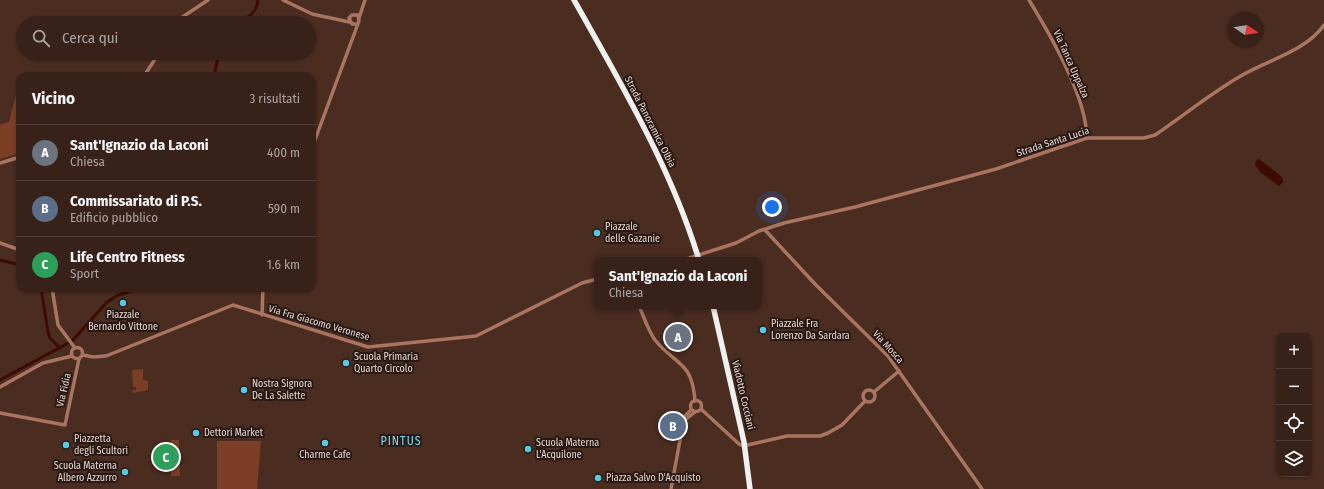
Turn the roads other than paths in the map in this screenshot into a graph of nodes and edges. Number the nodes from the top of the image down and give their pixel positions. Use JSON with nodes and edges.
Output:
{"nodes":[{"id":1,"x":208,"y":0,"type":"edge"},
{"id":2,"x":283,"y":0,"type":"edge"},
{"id":3,"x":365,"y":0,"type":"edge"},
{"id":4,"x":574,"y":0,"type":"edge"},
{"id":5,"x":1029,"y":0,"type":"edge"},
{"id":6,"x":364,"y":4,"type":"junction"},
{"id":7,"x":355,"y":14,"type":"junction"},
{"id":8,"x":184,"y":16,"type":"edge"},
{"id":9,"x":359,"y":18,"type":"junction"},
{"id":10,"x":349,"y":20,"type":"junction"},
{"id":11,"x":355,"y":24,"type":"junction"},
{"id":12,"x":1324,"y":25,"type":"edge"},
{"id":13,"x":154,"y":60,"type":"edge"},
{"id":14,"x":147,"y":72,"type":"edge"},
{"id":15,"x":316,"y":137,"type":"edge"},
{"id":16,"x":1087,"y":138,"type":"junction"},
{"id":17,"x":16,"y":158,"type":"edge"},
{"id":18,"x":0,"y":163,"type":"edge"},
{"id":19,"x":765,"y":230,"type":"junction"},
{"id":20,"x":0,"y":243,"type":"edge"},
{"id":21,"x":16,"y":249,"type":"edge"},
{"id":22,"x":692,"y":257,"type":"edge"},
{"id":23,"x":698,"y":257,"type":"edge"},
{"id":24,"x":594,"y":280,"type":"edge"},
{"id":25,"x":53,"y":292,"type":"edge"},
{"id":26,"x":263,"y":292,"type":"edge"},
{"id":27,"x":640,"y":309,"type":"edge"},
{"id":28,"x":714,"y":309,"type":"edge"},
{"id":29,"x":262,"y":315,"type":"junction"},
{"id":30,"x":74,"y":347,"type":"junction"},
{"id":31,"x":83,"y":355,"type":"junction"},
{"id":32,"x":72,"y":356,"type":"junction"},
{"id":33,"x":79,"y":359,"type":"junction"},
{"id":34,"x":899,"y":371,"type":"junction"},
{"id":35,"x":0,"y":387,"type":"edge"},
{"id":36,"x":874,"y":392,"type":"junction"},
{"id":37,"x":695,"y":401,"type":"junction"},
{"id":38,"x":864,"y":401,"type":"junction"},
{"id":39,"x":701,"y":409,"type":"junction"},
{"id":40,"x":691,"y":410,"type":"junction"},
{"id":41,"x":695,"y":412,"type":"junction"},
{"id":42,"x":0,"y":414,"type":"edge"},
{"id":43,"x":683,"y":424,"type":"junction"},
{"id":44,"x":671,"y":489,"type":"edge"},
{"id":45,"x":750,"y":489,"type":"edge"},
{"id":46,"x":982,"y":489,"type":"edge"}],
"edges":[{"from":1,"to":8,"type":"street"},
{"from":2,"to":10,"type":"street"},
{"from":3,"to":6,"type":"street"},
{"from":4,"to":23,"type":"highway","name":"Strada Panoramica Olbia"},
{"from":5,"to":16,"type":"street","name":"Via Tanca Uppalza"},
{"from":6,"to":7,"type":"street"},
{"from":6,"to":9,"type":"street"},
{"from":7,"to":9,"type":"street"},
{"from":7,"to":10,"type":"street"},
{"from":9,"to":11,"type":"street"},
{"from":10,"to":11,"type":"street"},
{"from":11,"to":15,"type":"street"},
{"from":12,"to":16,"type":"street","name":"Strada Santa Lucia"},
{"from":13,"to":14,"type":"street"},
{"from":16,"to":19,"type":"street","name":"Strada Santa Lucia"},
{"from":17,"to":18,"type":"street"},
{"from":19,"to":22,"type":"street"},
{"from":19,"to":34,"type":"street","name":"Via Mosca"},
{"from":20,"to":21,"type":"street"},
{"from":24,"to":29,"type":"street","name":"Via Fra Giacomo Veronese"},
{"from":25,"to":30,"type":"street"},
{"from":26,"to":29,"type":"street"},
{"from":27,"to":37,"type":"street"},
{"from":28,"to":45,"type":"highway","name":"Viadotto Cocciani"},
{"from":29,"to":31,"type":"street","name":"Via Fra Giacomo Veronese"},
{"from":30,"to":31,"type":"street"},
{"from":30,"to":32,"type":"street"},
{"from":31,"to":33,"type":"street"},
{"from":32,"to":33,"type":"street"},
{"from":32,"to":35,"type":"street"},
{"from":33,"to":42,"type":"street","name":"Via Fidia"},
{"from":34,"to":36,"type":"street"},
{"from":34,"to":46,"type":"street","name":"Via Mosca"},
{"from":36,"to":38,"type":"street"},
{"from":36,"to":38,"type":"street"},
{"from":37,"to":39,"type":"street"},
{"from":37,"to":40,"type":"street"},
{"from":38,"to":39,"type":"street"},
{"from":39,"to":41,"type":"street"},
{"from":40,"to":41,"type":"street"},
{"from":40,"to":43,"type":"street"},
{"from":41,"to":43,"type":"street"},
{"from":43,"to":44,"type":"street"}]}
